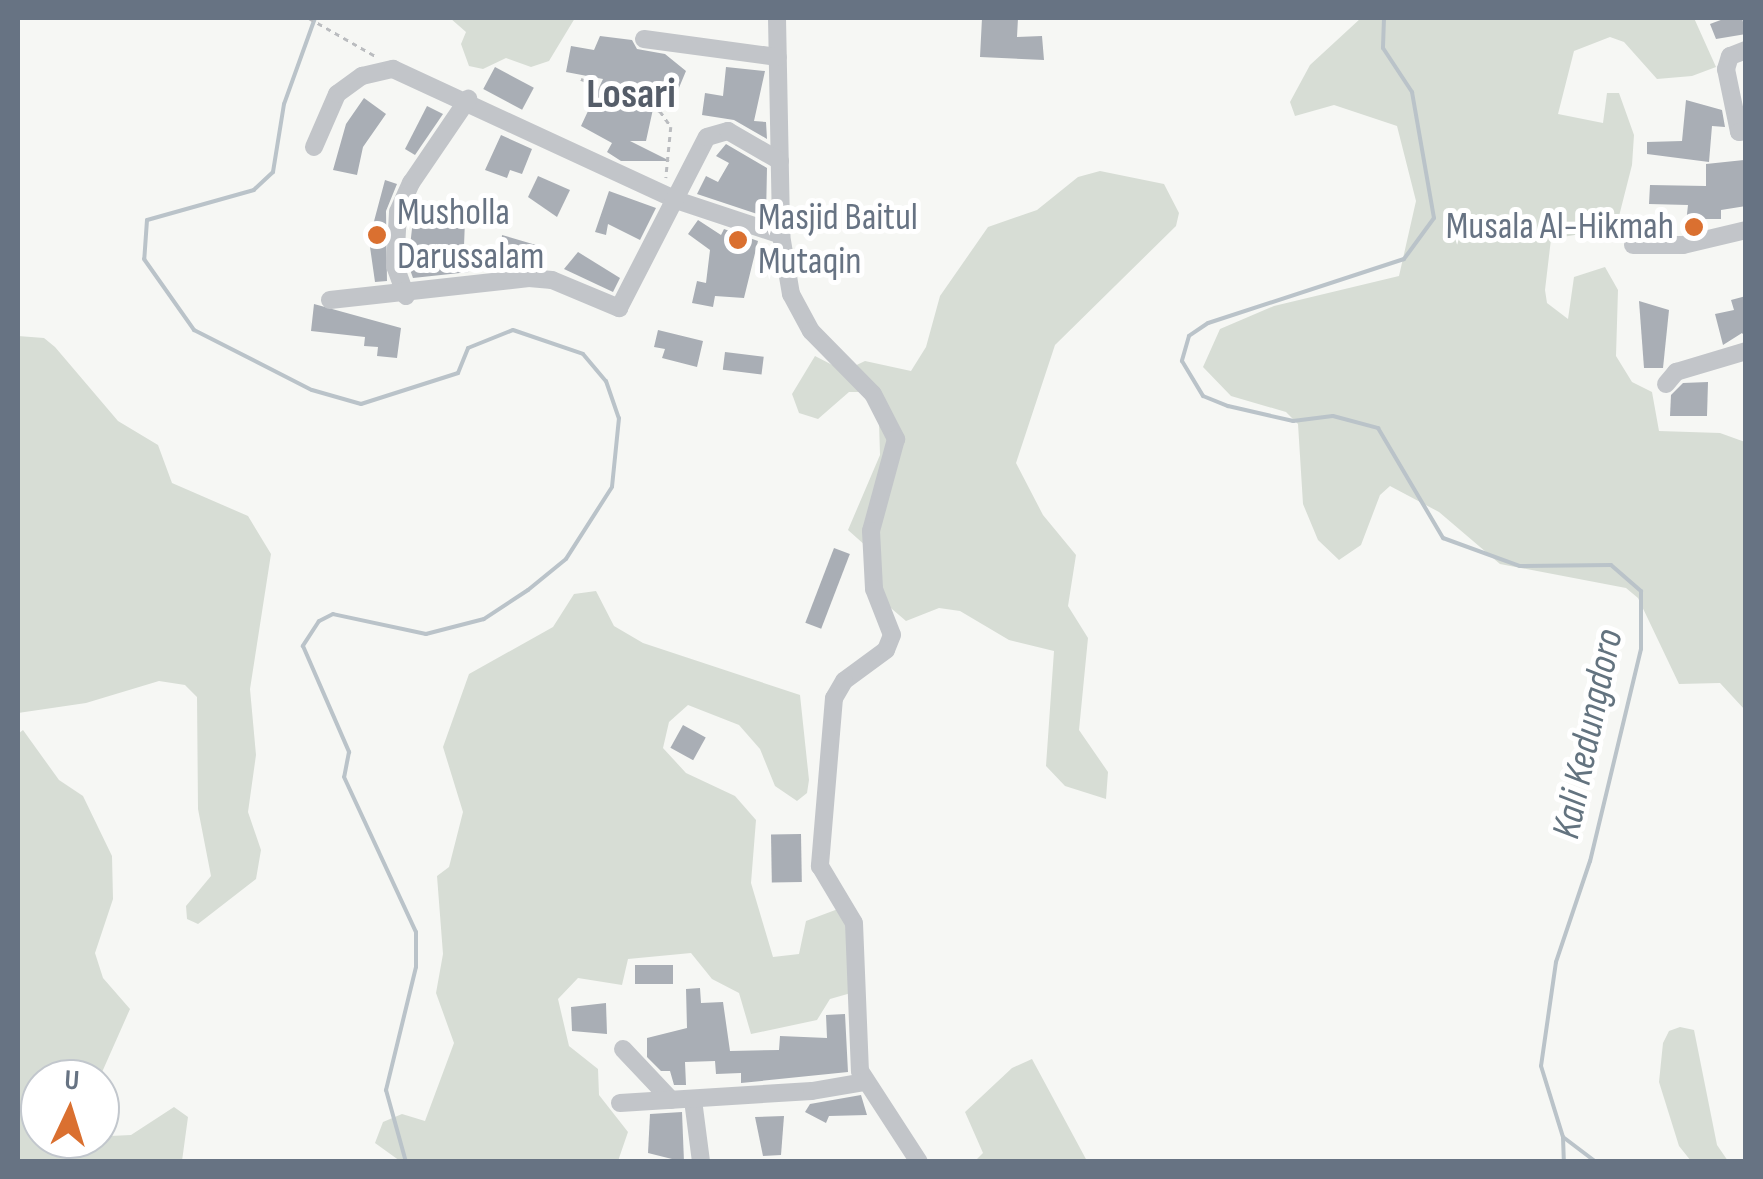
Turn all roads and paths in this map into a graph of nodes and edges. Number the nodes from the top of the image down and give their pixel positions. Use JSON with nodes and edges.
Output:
{"nodes":[{"id":1,"x":310,"y":18,"type":"edge"},
{"id":2,"x":777,"y":18,"type":"edge"},
{"id":3,"x":644,"y":39,"type":"dead end"},
{"id":4,"x":1746,"y":50,"type":"edge"},
{"id":5,"x":778,"y":57,"type":"junction"},
{"id":6,"x":393,"y":69,"type":"junction"},
{"id":7,"x":581,"y":78,"type":"dead end"},
{"id":8,"x":468,"y":99,"type":"junction"},
{"id":9,"x":1746,"y":130,"type":"edge"},
{"id":10,"x":314,"y":147,"type":"dead end"},
{"id":11,"x":780,"y":161,"type":"junction"},
{"id":12,"x":657,"y":191,"type":"junction"},
{"id":13,"x":676,"y":200,"type":"junction"},
{"id":14,"x":1746,"y":230,"type":"edge"},
{"id":15,"x":781,"y":234,"type":"junction"},
{"id":16,"x":1632,"y":246,"type":"dead end"},
{"id":17,"x":406,"y":296,"type":"junction"},
{"id":18,"x":330,"y":300,"type":"dead end"},
{"id":19,"x":1746,"y":351,"type":"edge"},
{"id":20,"x":1666,"y":384,"type":"dead end"},
{"id":21,"x":623,"y":1049,"type":"dead end"},
{"id":22,"x":866,"y":1082,"type":"junction"},
{"id":23,"x":671,"y":1100,"type":"junction"},
{"id":24,"x":693,"y":1100,"type":"junction"},
{"id":25,"x":620,"y":1103,"type":"dead end"},
{"id":26,"x":701,"y":1162,"type":"edge"},
{"id":27,"x":919,"y":1162,"type":"edge"}],
"edges":[{"from":1,"to":6,"type":"path"},
{"from":2,"to":5,"type":"street"},
{"from":3,"to":5,"type":"street"},
{"from":4,"to":9,"type":"street"},
{"from":5,"to":11,"type":"street"},
{"from":6,"to":8,"type":"street"},
{"from":6,"to":10,"type":"street"},
{"from":7,"to":12,"type":"path"},
{"from":8,"to":12,"type":"street"},
{"from":8,"to":17,"type":"street"},
{"from":11,"to":13,"type":"street"},
{"from":11,"to":15,"type":"street"},
{"from":12,"to":13,"type":"street"},
{"from":13,"to":15,"type":"street"},
{"from":13,"to":17,"type":"street"},
{"from":14,"to":16,"type":"street"},
{"from":15,"to":22,"type":"street"},
{"from":17,"to":18,"type":"street"},
{"from":19,"to":20,"type":"street"},
{"from":21,"to":23,"type":"street"},
{"from":22,"to":24,"type":"street"},
{"from":22,"to":27,"type":"street"},
{"from":23,"to":24,"type":"street"},
{"from":23,"to":25,"type":"street"},
{"from":24,"to":26,"type":"street"}]}
